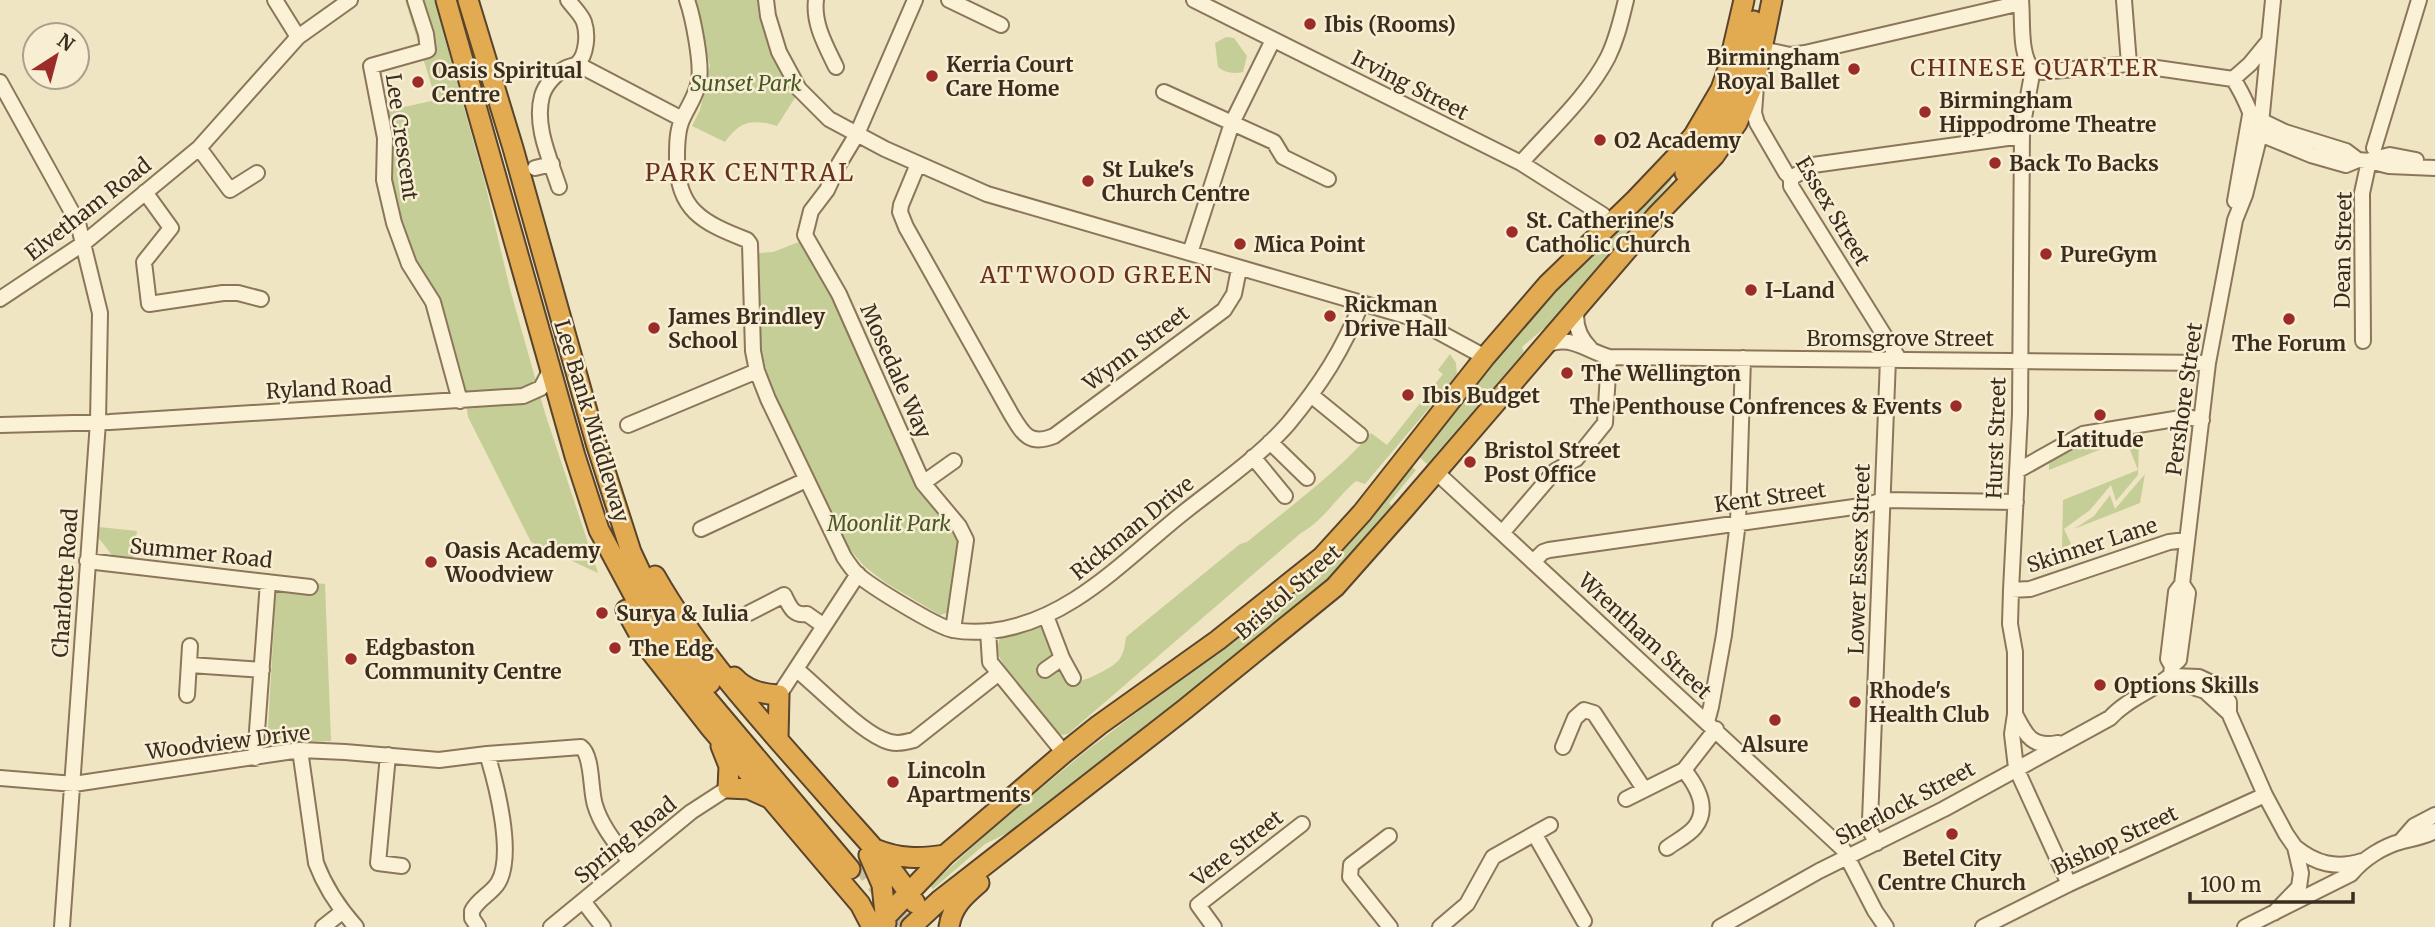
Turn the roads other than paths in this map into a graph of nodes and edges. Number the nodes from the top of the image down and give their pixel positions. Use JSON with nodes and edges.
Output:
{"nodes":[{"id":1,"x":275,"y":0,"type":"edge"},
{"id":2,"x":350,"y":0,"type":"edge"},
{"id":3,"x":415,"y":0,"type":"edge"},
{"id":4,"x":446,"y":0,"type":"edge"},
{"id":5,"x":468,"y":0,"type":"edge"},
{"id":6,"x":568,"y":0,"type":"edge"},
{"id":7,"x":687,"y":0,"type":"edge"},
{"id":8,"x":766,"y":0,"type":"edge"},
{"id":9,"x":816,"y":0,"type":"edge"},
{"id":10,"x":915,"y":0,"type":"edge"},
{"id":11,"x":949,"y":0,"type":"edge"},
{"id":12,"x":1195,"y":0,"type":"edge"},
{"id":13,"x":1730,"y":0,"type":"edge"},
{"id":14,"x":1744,"y":0,"type":"edge"},
{"id":15,"x":1759,"y":0,"type":"edge"},
{"id":16,"x":1772,"y":0,"type":"edge"},
{"id":17,"x":2124,"y":0,"type":"edge"},
{"id":18,"x":2273,"y":0,"type":"edge"},
{"id":19,"x":2419,"y":0,"type":"edge"},
{"id":20,"x":1624,"y":7,"type":"edge"},
{"id":21,"x":2022,"y":7,"type":"edge"},
{"id":22,"x":1001,"y":25,"type":"dead end"},
{"id":23,"x":298,"y":37,"type":"junction"},
{"id":24,"x":1273,"y":40,"type":"junction"},
{"id":25,"x":2268,"y":42,"type":"junction"},
{"id":26,"x":1762,"y":49,"type":"junction"},
{"id":27,"x":577,"y":64,"type":"junction"},
{"id":28,"x":2129,"y":64,"type":"junction"},
{"id":29,"x":836,"y":67,"type":"dead end"},
{"id":30,"x":2033,"y":69,"type":"junction"},
{"id":31,"x":1756,"y":78,"type":"junction"},
{"id":32,"x":2233,"y":79,"type":"junction"},
{"id":33,"x":0,"y":82,"type":"edge"},
{"id":34,"x":1164,"y":92,"type":"dead end"},
{"id":35,"x":682,"y":119,"type":"junction"},
{"id":36,"x":1232,"y":123,"type":"junction"},
{"id":37,"x":2257,"y":123,"type":"junction"},
{"id":38,"x":857,"y":134,"type":"junction"},
{"id":39,"x":2022,"y":136,"type":"junction"},
{"id":40,"x":199,"y":148,"type":"junction"},
{"id":41,"x":2367,"y":156,"type":"junction"},
{"id":42,"x":1521,"y":163,"type":"junction"},
{"id":43,"x":552,"y":164,"type":"junction"},
{"id":44,"x":918,"y":164,"type":"junction"},
{"id":45,"x":2435,"y":166,"type":"edge"},
{"id":46,"x":535,"y":168,"type":"dead end"},
{"id":47,"x":257,"y":173,"type":"dead end"},
{"id":48,"x":1791,"y":178,"type":"junction"},
{"id":49,"x":1328,"y":179,"type":"dead end"},
{"id":50,"x":559,"y":187,"type":"dead end"},
{"id":51,"x":145,"y":192,"type":"junction"},
{"id":52,"x":1603,"y":215,"type":"junction"},
{"id":53,"x":1657,"y":215,"type":"junction"},
{"id":54,"x":2235,"y":220,"type":"junction"},
{"id":55,"x":84,"y":243,"type":"junction"},
{"id":56,"x":1190,"y":253,"type":"junction"},
{"id":57,"x":1239,"y":269,"type":"junction"},
{"id":58,"x":1548,"y":284,"type":"junction"},
{"id":59,"x":0,"y":299,"type":"edge"},
{"id":60,"x":261,"y":299,"type":"dead end"},
{"id":61,"x":1362,"y":302,"type":"junction"},
{"id":62,"x":1577,"y":308,"type":"junction"},
{"id":63,"x":2363,"y":341,"type":"dead end"},
{"id":64,"x":1543,"y":348,"type":"junction"},
{"id":65,"x":1593,"y":351,"type":"junction"},
{"id":66,"x":1609,"y":357,"type":"junction"},
{"id":67,"x":1485,"y":358,"type":"junction"},
{"id":68,"x":1743,"y":358,"type":"junction"},
{"id":69,"x":1893,"y":359,"type":"junction"},
{"id":70,"x":2020,"y":360,"type":"junction"},
{"id":71,"x":2208,"y":363,"type":"junction"},
{"id":72,"x":757,"y":370,"type":"junction"},
{"id":73,"x":551,"y":371,"type":"junction"},
{"id":74,"x":1311,"y":395,"type":"junction"},
{"id":75,"x":460,"y":401,"type":"junction"},
{"id":76,"x":2203,"y":420,"type":"junction"},
{"id":77,"x":98,"y":422,"type":"junction"},
{"id":78,"x":0,"y":425,"type":"edge"},
{"id":79,"x":628,"y":425,"type":"dead end"},
{"id":80,"x":1360,"y":435,"type":"dead end"},
{"id":81,"x":1270,"y":442,"type":"junction"},
{"id":82,"x":1253,"y":457,"type":"junction"},
{"id":83,"x":954,"y":461,"type":"dead end"},
{"id":84,"x":1435,"y":471,"type":"junction"},
{"id":85,"x":2017,"y":471,"type":"junction"},
{"id":86,"x":1307,"y":478,"type":"dead end"},
{"id":87,"x":806,"y":480,"type":"junction"},
{"id":88,"x":923,"y":483,"type":"junction"},
{"id":89,"x":1285,"y":496,"type":"dead end"},
{"id":90,"x":1882,"y":500,"type":"junction"},
{"id":91,"x":615,"y":501,"type":"junction"},
{"id":92,"x":2016,"y":502,"type":"junction"},
{"id":93,"x":1738,"y":522,"type":"junction"},
{"id":94,"x":701,"y":529,"type":"dead end"},
{"id":95,"x":599,"y":530,"type":"junction"},
{"id":96,"x":1502,"y":533,"type":"junction"},
{"id":97,"x":2186,"y":540,"type":"junction"},
{"id":98,"x":1530,"y":557,"type":"junction"},
{"id":99,"x":87,"y":561,"type":"junction"},
{"id":100,"x":858,"y":574,"type":"junction"},
{"id":101,"x":268,"y":582,"type":"junction"},
{"id":102,"x":310,"y":587,"type":"dead end"},
{"id":103,"x":2011,"y":590,"type":"junction"},
{"id":104,"x":668,"y":599,"type":"junction"},
{"id":105,"x":749,"y":613,"type":"dead end"},
{"id":106,"x":1046,"y":616,"type":"junction"},
{"id":107,"x":824,"y":626,"type":"junction"},
{"id":108,"x":953,"y":630,"type":"junction"},
{"id":109,"x":988,"y":631,"type":"junction"},
{"id":110,"x":190,"y":646,"type":"dead end"},
{"id":111,"x":1062,"y":658,"type":"junction"},
{"id":112,"x":190,"y":665,"type":"junction"},
{"id":113,"x":796,"y":669,"type":"junction"},
{"id":114,"x":262,"y":670,"type":"junction"},
{"id":115,"x":1045,"y":670,"type":"dead end"},
{"id":116,"x":999,"y":673,"type":"junction"},
{"id":117,"x":2171,"y":675,"type":"junction"},
{"id":118,"x":1073,"y":678,"type":"dead end"},
{"id":119,"x":187,"y":695,"type":"dead end"},
{"id":120,"x":779,"y":695,"type":"junction"},
{"id":121,"x":2015,"y":713,"type":"junction"},
{"id":122,"x":1711,"y":725,"type":"junction"},
{"id":123,"x":719,"y":737,"type":"junction"},
{"id":124,"x":778,"y":738,"type":"junction"},
{"id":125,"x":2067,"y":741,"type":"junction"},
{"id":126,"x":1563,"y":747,"type":"dead end"},
{"id":127,"x":300,"y":750,"type":"junction"},
{"id":128,"x":1064,"y":753,"type":"junction"},
{"id":129,"x":487,"y":754,"type":"junction"},
{"id":130,"x":388,"y":755,"type":"junction"},
{"id":131,"x":255,"y":758,"type":"junction"},
{"id":132,"x":2016,"y":768,"type":"junction"},
{"id":133,"x":1684,"y":770,"type":"junction"},
{"id":134,"x":0,"y":778,"type":"edge"},
{"id":135,"x":74,"y":784,"type":"junction"},
{"id":136,"x":728,"y":788,"type":"junction"},
{"id":137,"x":1644,"y":789,"type":"junction"},
{"id":138,"x":2265,"y":794,"type":"junction"},
{"id":139,"x":771,"y":799,"type":"junction"},
{"id":140,"x":1626,"y":799,"type":"dead end"},
{"id":141,"x":840,"y":810,"type":"junction"},
{"id":142,"x":2435,"y":815,"type":"edge"},
{"id":143,"x":1302,"y":824,"type":"dead end"},
{"id":144,"x":1550,"y":825,"type":"dead end"},
{"id":145,"x":2435,"y":831,"type":"edge"},
{"id":146,"x":1825,"y":832,"type":"junction"},
{"id":147,"x":1535,"y":835,"type":"junction"},
{"id":148,"x":1389,"y":836,"type":"dead end"},
{"id":149,"x":1013,"y":842,"type":"junction"},
{"id":150,"x":2400,"y":842,"type":"junction"},
{"id":151,"x":1877,"y":843,"type":"junction"},
{"id":152,"x":2295,"y":847,"type":"junction"},
{"id":153,"x":1667,"y":848,"type":"dead end"},
{"id":154,"x":945,"y":855,"type":"junction"},
{"id":155,"x":1848,"y":858,"type":"junction"},
{"id":156,"x":2362,"y":861,"type":"junction"},
{"id":157,"x":630,"y":862,"type":"junction"},
{"id":158,"x":402,"y":866,"type":"dead end"},
{"id":159,"x":857,"y":866,"type":"junction"},
{"id":160,"x":877,"y":870,"type":"junction"},
{"id":161,"x":1819,"y":871,"type":"junction"},
{"id":162,"x":2069,"y":884,"type":"junction"},
{"id":163,"x":909,"y":892,"type":"junction"},
{"id":164,"x":583,"y":901,"type":"junction"},
{"id":165,"x":342,"y":912,"type":"junction"},
{"id":166,"x":2274,"y":913,"type":"junction"},
{"id":167,"x":1584,"y":921,"type":"dead end"},
{"id":168,"x":897,"y":924,"type":"edge"},
{"id":169,"x":1445,"y":926,"type":"edge"},
{"id":170,"x":62,"y":927,"type":"edge"},
{"id":171,"x":323,"y":927,"type":"edge"},
{"id":172,"x":356,"y":927,"type":"edge"},
{"id":173,"x":478,"y":927,"type":"edge"},
{"id":174,"x":551,"y":927,"type":"edge"},
{"id":175,"x":603,"y":927,"type":"edge"},
{"id":176,"x":949,"y":927,"type":"edge"},
{"id":177,"x":1214,"y":927,"type":"edge"},
{"id":178,"x":1390,"y":927,"type":"edge"},
{"id":179,"x":1720,"y":927,"type":"edge"},
{"id":180,"x":1886,"y":927,"type":"edge"},
{"id":181,"x":1983,"y":927,"type":"edge"},
{"id":182,"x":2245,"y":927,"type":"edge"}],
"edges":[{"from":1,"to":23,"type":"street"},
{"from":2,"to":23,"type":"street","name":"Elvetham Road"},
{"from":3,"to":75,"type":"street","name":"Lee Crescent"},
{"from":4,"to":73,"type":"highway","name":"Lee Bank Middleway"},
{"from":5,"to":91,"type":"highway","name":"Lee Bank Middleway"},
{"from":6,"to":27,"type":"street"},
{"from":7,"to":35,"type":"street"},
{"from":8,"to":38,"type":"street"},
{"from":9,"to":29,"type":"street"},
{"from":10,"to":38,"type":"street","name":"Mosedale Way"},
{"from":11,"to":22,"type":"street"},
{"from":12,"to":24,"type":"street","name":"Irving Street"},
{"from":13,"to":52,"type":"highway"},
{"from":14,"to":58,"type":"highway"},
{"from":15,"to":53,"type":"highway"},
{"from":16,"to":26,"type":"highway"},
{"from":17,"to":28,"type":"street"},
{"from":18,"to":25,"type":"street","name":"Pershore Street"},
{"from":19,"to":41,"type":"street","name":"Dean Street"},
{"from":20,"to":42,"type":"street"},
{"from":21,"to":26,"type":"street"},
{"from":21,"to":30,"type":"street","name":"Hurst Street"},
{"from":23,"to":40,"type":"street","name":"Elvetham Road"},
{"from":24,"to":36,"type":"street"},
{"from":24,"to":42,"type":"street","name":"Irving Street"},
{"from":25,"to":32,"type":"street"},
{"from":25,"to":37,"type":"street","name":"Pershore Street"},
{"from":26,"to":31,"type":"highway"},
{"from":27,"to":35,"type":"street"},
{"from":27,"to":43,"type":"street"},
{"from":28,"to":30,"type":"street"},
{"from":28,"to":32,"type":"street"},
{"from":30,"to":39,"type":"street","name":"Hurst Street"},
{"from":31,"to":48,"type":"street","name":"Essex Street"},
{"from":31,"to":53,"type":"highway"},
{"from":32,"to":37,"type":"street"},
{"from":33,"to":55,"type":"street","name":"Charlotte Road"},
{"from":34,"to":36,"type":"street"},
{"from":35,"to":72,"type":"street"},
{"from":36,"to":49,"type":"street"},
{"from":36,"to":56,"type":"street"},
{"from":37,"to":41,"type":"street"},
{"from":37,"to":54,"type":"street","name":"Pershore Street"},
{"from":37,"to":54,"type":"street","name":"Pershore Street"},
{"from":38,"to":44,"type":"street"},
{"from":38,"to":88,"type":"street","name":"Mosedale Way"},
{"from":39,"to":48,"type":"street"},
{"from":39,"to":70,"type":"street","name":"Hurst Street"},
{"from":40,"to":47,"type":"street"},
{"from":40,"to":51,"type":"street","name":"Elvetham Road"},
{"from":41,"to":45,"type":"street"},
{"from":41,"to":63,"type":"street","name":"Dean Street"},
{"from":42,"to":52,"type":"street","name":"Irving Street"},
{"from":43,"to":46,"type":"street"},
{"from":43,"to":50,"type":"street"},
{"from":44,"to":56,"type":"street"},
{"from":44,"to":57,"type":"street","name":"Wynn Street"},
{"from":48,"to":69,"type":"street","name":"Essex Street"},
{"from":51,"to":55,"type":"street","name":"Elvetham Road"},
{"from":51,"to":60,"type":"street"},
{"from":52,"to":58,"type":"highway"},
{"from":53,"to":62,"type":"highway","name":"Bristol Street"},
{"from":54,"to":71,"type":"street","name":"Pershore Street"},
{"from":55,"to":59,"type":"street","name":"Elvetham Road"},
{"from":55,"to":77,"type":"street","name":"Charlotte Road"},
{"from":56,"to":57,"type":"street"},
{"from":57,"to":61,"type":"street"},
{"from":58,"to":67,"type":"highway","name":"Bristol Street"},
{"from":61,"to":67,"type":"street"},
{"from":61,"to":74,"type":"street","name":"Rickman Drive"},
{"from":62,"to":64,"type":"highway","name":"Bristol Street"},
{"from":62,"to":65,"type":"street"},
{"from":64,"to":65,"type":"street","name":"Bromsgrove Street"},
{"from":64,"to":84,"type":"highway","name":"Bristol Street"},
{"from":65,"to":66,"type":"street","name":"Bromsgrove Street"},
{"from":66,"to":68,"type":"street","name":"Bromsgrove Street"},
{"from":66,"to":96,"type":"street"},
{"from":67,"to":128,"type":"highway","name":"Bristol Street"},
{"from":68,"to":69,"type":"street","name":"Bromsgrove Street"},
{"from":68,"to":93,"type":"street"},
{"from":69,"to":70,"type":"street","name":"Bromsgrove Street"},
{"from":69,"to":90,"type":"street","name":"Lower Essex Street"},
{"from":70,"to":71,"type":"street","name":"Bromsgrove Street"},
{"from":70,"to":85,"type":"street","name":"Hurst Street"},
{"from":71,"to":76,"type":"street","name":"Pershore Street"},
{"from":72,"to":79,"type":"street"},
{"from":72,"to":87,"type":"street"},
{"from":73,"to":75,"type":"street","name":"Ryland Road"},
{"from":73,"to":95,"type":"highway","name":"Lee Bank Middleway"},
{"from":74,"to":80,"type":"street"},
{"from":74,"to":81,"type":"street","name":"Rickman Drive"},
{"from":75,"to":77,"type":"street","name":"Ryland Road"},
{"from":76,"to":85,"type":"street"},
{"from":76,"to":97,"type":"street","name":"Pershore Street"},
{"from":77,"to":78,"type":"street","name":"Ryland Road"},
{"from":77,"to":99,"type":"street","name":"Charlotte Road"},
{"from":81,"to":82,"type":"street","name":"Rickman Drive"},
{"from":81,"to":86,"type":"street"},
{"from":82,"to":89,"type":"street"},
{"from":82,"to":106,"type":"street","name":"Rickman Drive"},
{"from":83,"to":88,"type":"street"},
{"from":84,"to":96,"type":"street","name":"Wrentham Street"},
{"from":84,"to":149,"type":"highway","name":"Bristol Street"},
{"from":85,"to":92,"type":"street","name":"Hurst Street"},
{"from":87,"to":94,"type":"street"},
{"from":87,"to":100,"type":"street"},
{"from":88,"to":108,"type":"street","name":"Mosedale Way"},
{"from":90,"to":92,"type":"street","name":"Kent Street"},
{"from":90,"to":93,"type":"street","name":"Kent Street"},
{"from":90,"to":151,"type":"street","name":"Lower Essex Street"},
{"from":91,"to":104,"type":"highway"},
{"from":91,"to":159,"type":"highway","name":"Lee Bank Middleway"},
{"from":92,"to":103,"type":"street","name":"Hurst Street"},
{"from":93,"to":98,"type":"street","name":"Kent Street"},
{"from":93,"to":122,"type":"street"},
{"from":95,"to":123,"type":"highway"},
{"from":95,"to":159,"type":"highway","name":"Lee Bank Middleway"},
{"from":96,"to":98,"type":"street","name":"Wrentham Street"},
{"from":97,"to":103,"type":"street","name":"Skinner Lane"},
{"from":97,"to":117,"type":"street","name":"Pershore Street"},
{"from":98,"to":122,"type":"street","name":"Wrentham Street"},
{"from":99,"to":101,"type":"street","name":"Summer Road"},
{"from":99,"to":135,"type":"street","name":"Charlotte Road"},
{"from":100,"to":107,"type":"street"},
{"from":100,"to":108,"type":"street"},
{"from":101,"to":102,"type":"street","name":"Summer Road"},
{"from":101,"to":114,"type":"street"},
{"from":103,"to":121,"type":"street","name":"Hurst Street"},
{"from":104,"to":120,"type":"highway"},
{"from":104,"to":124,"type":"highway"},
{"from":105,"to":107,"type":"street"},
{"from":106,"to":109,"type":"street","name":"Rickman Drive"},
{"from":106,"to":111,"type":"street"},
{"from":107,"to":113,"type":"street"},
{"from":108,"to":109,"type":"street","name":"Rickman Drive"},
{"from":109,"to":116,"type":"street"},
{"from":110,"to":112,"type":"street"},
{"from":111,"to":115,"type":"street"},
{"from":111,"to":118,"type":"street"},
{"from":112,"to":114,"type":"street"},
{"from":112,"to":119,"type":"street"},
{"from":113,"to":116,"type":"street"},
{"from":113,"to":120,"type":"street"},
{"from":114,"to":131,"type":"street"},
{"from":116,"to":128,"type":"street"},
{"from":117,"to":125,"type":"street","name":"Sherlock Street"},
{"from":117,"to":138,"type":"street"},
{"from":120,"to":124,"type":"highway"},
{"from":121,"to":125,"type":"street"},
{"from":121,"to":132,"type":"street","name":"Hurst Street"},
{"from":122,"to":133,"type":"street"},
{"from":122,"to":146,"type":"street","name":"Wrentham Street"},
{"from":123,"to":136,"type":"highway"},
{"from":123,"to":139,"type":"highway"},
{"from":124,"to":141,"type":"highway"},
{"from":125,"to":132,"type":"street","name":"Sherlock Street"},
{"from":126,"to":137,"type":"street"},
{"from":127,"to":130,"type":"street","name":"Woodview Drive"},
{"from":127,"to":131,"type":"street","name":"Woodview Drive"},
{"from":127,"to":165,"type":"street"},
{"from":128,"to":154,"type":"highway","name":"Bristol Street"},
{"from":129,"to":130,"type":"street","name":"Woodview Drive"},
{"from":129,"to":157,"type":"street","name":"Woodview Drive"},
{"from":129,"to":173,"type":"street"},
{"from":130,"to":158,"type":"street"},
{"from":131,"to":135,"type":"street","name":"Woodview Drive"},
{"from":132,"to":151,"type":"street","name":"Sherlock Street"},
{"from":132,"to":162,"type":"street","name":"Hurst Street"},
{"from":133,"to":137,"type":"street"},
{"from":133,"to":153,"type":"street"},
{"from":134,"to":135,"type":"street","name":"Woodview Drive"},
{"from":135,"to":170,"type":"street","name":"Charlotte Road"},
{"from":136,"to":139,"type":"highway"},
{"from":136,"to":157,"type":"street","name":"Spring Road"},
{"from":137,"to":140,"type":"street"},
{"from":138,"to":152,"type":"street"},
{"from":138,"to":162,"type":"street","name":"Bishop Street"},
{"from":139,"to":159,"type":"highway"},
{"from":141,"to":159,"type":"highway"},
{"from":141,"to":160,"type":"highway"},
{"from":142,"to":150,"type":"street"},
{"from":143,"to":177,"type":"street","name":"Vere Street"},
{"from":144,"to":147,"type":"street"},
{"from":145,"to":150,"type":"street"},
{"from":146,"to":155,"type":"street","name":"Wrentham Street"},
{"from":146,"to":161,"type":"street"},
{"from":147,"to":167,"type":"street"},
{"from":147,"to":169,"type":"street"},
{"from":148,"to":178,"type":"street"},
{"from":149,"to":168,"type":"highway","name":"Bristol Street"},
{"from":149,"to":176,"type":"highway"},
{"from":150,"to":156,"type":"street"},
{"from":151,"to":155,"type":"street","name":"Sherlock Street"},
{"from":152,"to":156,"type":"street"},
{"from":152,"to":166,"type":"street"},
{"from":154,"to":159,"type":"highway"},
{"from":154,"to":163,"type":"highway","name":"Bristol Street"},
{"from":155,"to":161,"type":"street","name":"Sherlock Street"},
{"from":155,"to":180,"type":"street","name":"Wrentham Street"},
{"from":156,"to":166,"type":"street"},
{"from":157,"to":164,"type":"street","name":"Spring Road"},
{"from":159,"to":160,"type":"highway"},
{"from":159,"to":163,"type":"highway"},
{"from":159,"to":168,"type":"highway"},
{"from":160,"to":168,"type":"highway"},
{"from":161,"to":179,"type":"street","name":"Sherlock Street"},
{"from":162,"to":181,"type":"street","name":"Bishop Street"},
{"from":163,"to":168,"type":"highway"},
{"from":163,"to":168,"type":"highway","name":"Bristol Street"},
{"from":164,"to":174,"type":"street","name":"Spring Road"},
{"from":164,"to":175,"type":"street"},
{"from":165,"to":171,"type":"street"},
{"from":165,"to":172,"type":"street"},
{"from":166,"to":182,"type":"street"}]}
